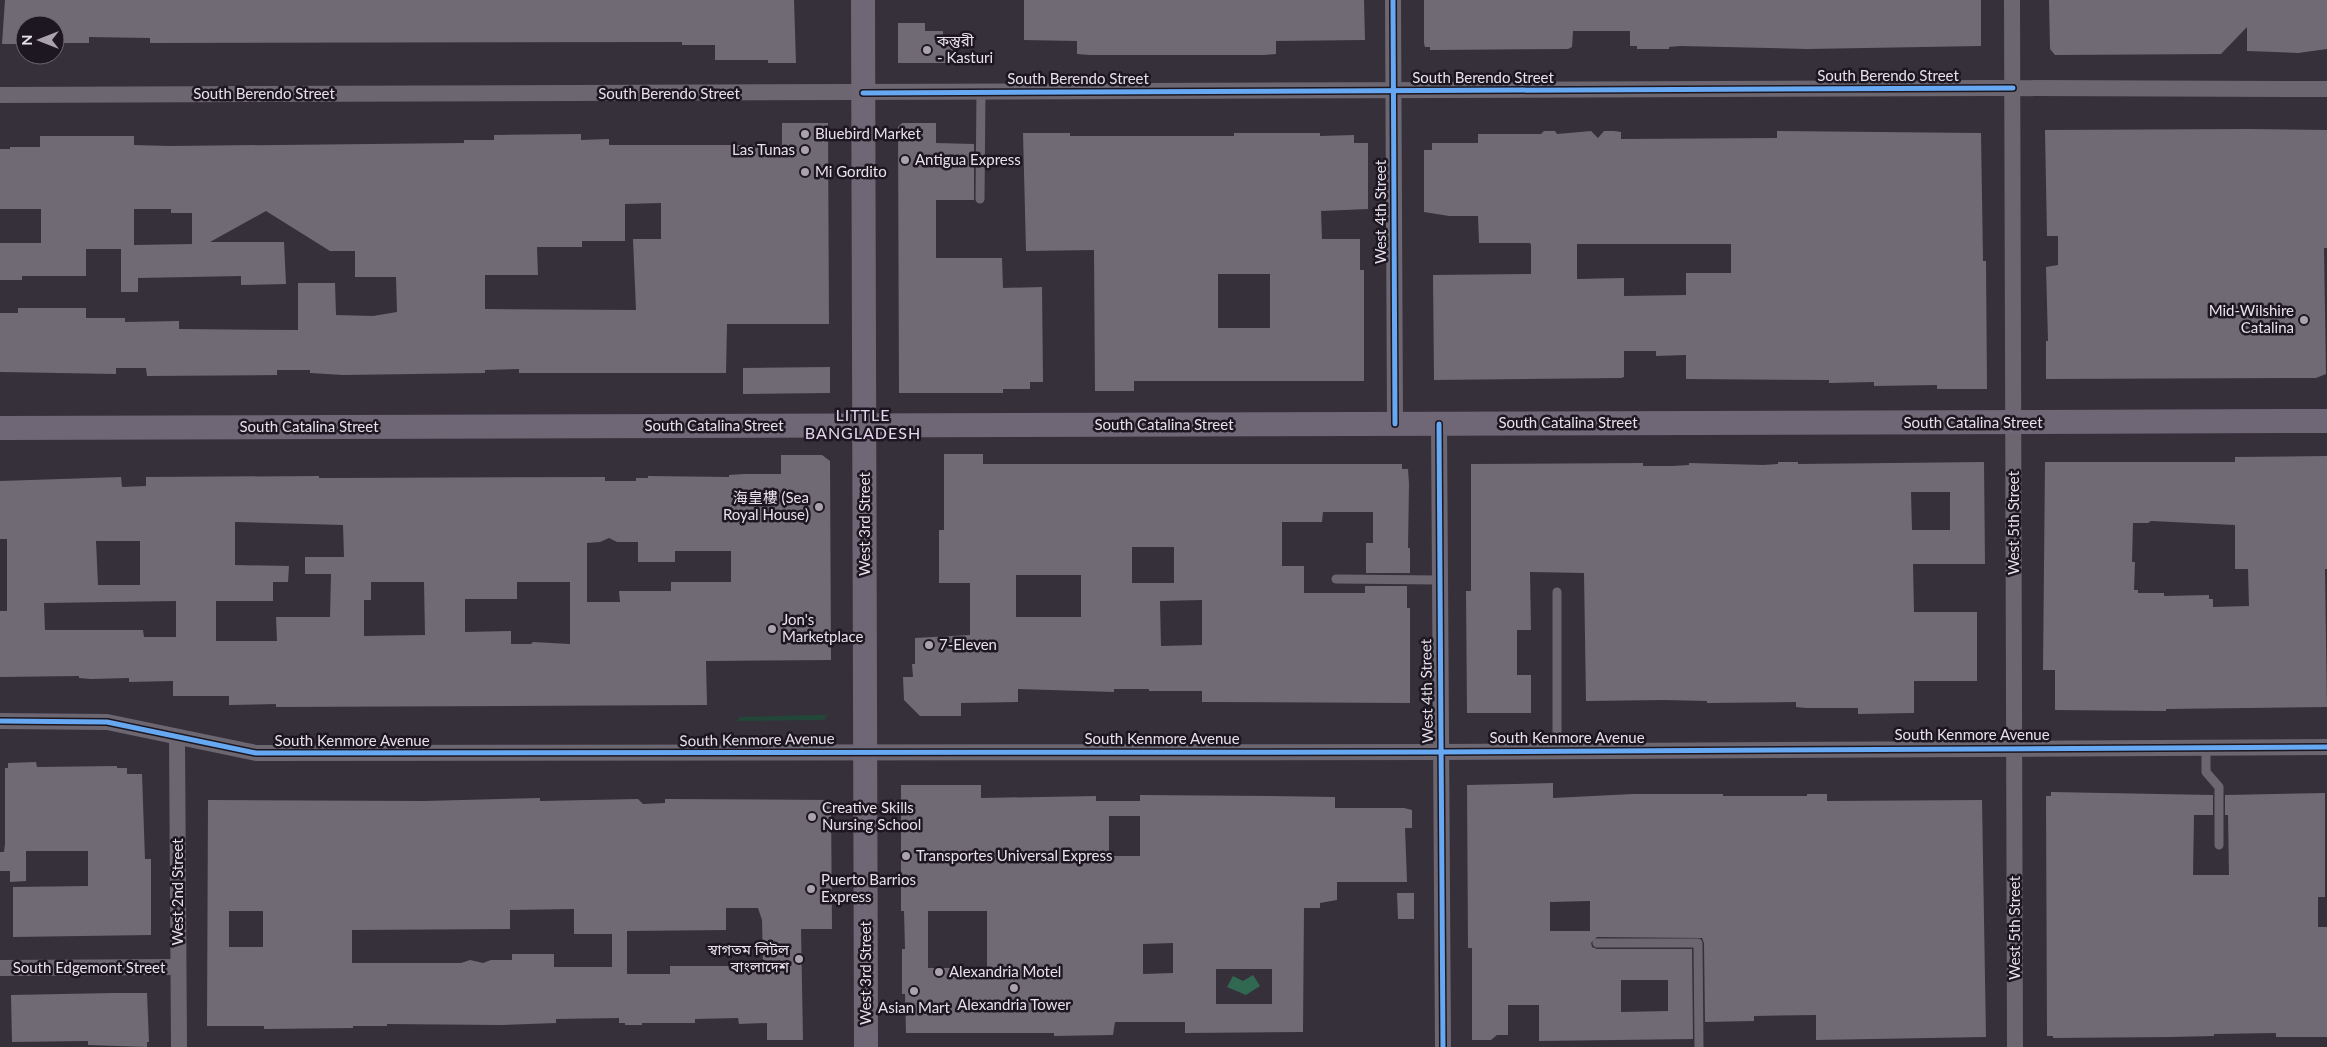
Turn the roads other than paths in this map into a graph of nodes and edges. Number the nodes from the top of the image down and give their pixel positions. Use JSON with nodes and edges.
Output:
{"nodes":[{"id":1,"x":863,"y":0,"type":"edge"},
{"id":2,"x":1393,"y":0,"type":"edge"},
{"id":3,"x":2012,"y":0,"type":"edge"},
{"id":4,"x":2013,"y":88,"type":"junction"},
{"id":5,"x":2327,"y":89,"type":"edge"},
{"id":6,"x":981,"y":91,"type":"junction"},
{"id":7,"x":1393,"y":91,"type":"junction"},
{"id":8,"x":863,"y":92,"type":"junction"},
{"id":9,"x":0,"y":95,"type":"edge"},
{"id":10,"x":980,"y":200,"type":"dead end"},
{"id":11,"x":2327,"y":421,"type":"edge"},
{"id":12,"x":2014,"y":423,"type":"junction"},
{"id":13,"x":1395,"y":424,"type":"junction"},
{"id":14,"x":1439,"y":424,"type":"junction"},
{"id":15,"x":864,"y":425,"type":"junction"},
{"id":16,"x":0,"y":428,"type":"edge"},
{"id":17,"x":1336,"y":579,"type":"dead end"},
{"id":18,"x":1439,"y":580,"type":"junction"},
{"id":19,"x":1557,"y":592,"type":"dead end"},
{"id":20,"x":0,"y":721,"type":"edge"},
{"id":21,"x":177,"y":737,"type":"junction"},
{"id":22,"x":2015,"y":747,"type":"junction"},
{"id":23,"x":2206,"y":747,"type":"junction"},
{"id":24,"x":2327,"y":747,"type":"edge"},
{"id":25,"x":864,"y":751,"type":"junction"},
{"id":26,"x":1557,"y":751,"type":"junction"},
{"id":27,"x":1440,"y":752,"type":"junction"},
{"id":28,"x":2219,"y":845,"type":"dead end"},
{"id":29,"x":1597,"y":943,"type":"dead end"},
{"id":30,"x":178,"y":967,"type":"junction"},
{"id":31,"x":0,"y":968,"type":"edge"},
{"id":32,"x":179,"y":1047,"type":"edge"},
{"id":33,"x":866,"y":1047,"type":"edge"},
{"id":34,"x":1443,"y":1047,"type":"edge"},
{"id":35,"x":1700,"y":1047,"type":"edge"},
{"id":36,"x":2015,"y":1047,"type":"edge"}],
"edges":[{"from":1,"to":8,"type":"street","name":"West 3rd Street"},
{"from":2,"to":7,"type":"street","name":"West 4th Street"},
{"from":3,"to":4,"type":"street","name":"West 5th Street"},
{"from":4,"to":5,"type":"street","name":"South Berendo Street"},
{"from":4,"to":7,"type":"street","name":"South Berendo Street"},
{"from":4,"to":12,"type":"street","name":"West 5th Street"},
{"from":6,"to":7,"type":"street","name":"South Berendo Street"},
{"from":6,"to":8,"type":"street","name":"South Berendo Street"},
{"from":6,"to":10,"type":"lane"},
{"from":7,"to":13,"type":"street","name":"West 4th Street"},
{"from":8,"to":9,"type":"street","name":"South Berendo Street"},
{"from":8,"to":15,"type":"street","name":"West 3rd Street"},
{"from":11,"to":12,"type":"street","name":"South Catalina Street"},
{"from":12,"to":14,"type":"street","name":"South Catalina Street"},
{"from":12,"to":22,"type":"street","name":"West 5th Street"},
{"from":13,"to":14,"type":"street","name":"South Catalina Street"},
{"from":13,"to":15,"type":"street","name":"South Catalina Street"},
{"from":14,"to":18,"type":"street","name":"West 4th Street"},
{"from":15,"to":16,"type":"street","name":"South Catalina Street"},
{"from":15,"to":25,"type":"street","name":"West 3rd Street"},
{"from":17,"to":18,"type":"lane"},
{"from":18,"to":27,"type":"street","name":"West 4th Street"},
{"from":19,"to":26,"type":"lane"},
{"from":20,"to":21,"type":"street","name":"South Kenmore Avenue"},
{"from":21,"to":25,"type":"street","name":"South Kenmore Avenue"},
{"from":21,"to":30,"type":"street","name":"West 2nd Street"},
{"from":22,"to":23,"type":"street","name":"South Kenmore Avenue"},
{"from":22,"to":26,"type":"street","name":"South Kenmore Avenue"},
{"from":22,"to":36,"type":"street","name":"West 5th Street"},
{"from":23,"to":24,"type":"street","name":"South Kenmore Avenue"},
{"from":23,"to":28,"type":"lane"},
{"from":25,"to":27,"type":"street","name":"South Kenmore Avenue"},
{"from":25,"to":33,"type":"street","name":"West 3rd Street"},
{"from":26,"to":27,"type":"street","name":"South Kenmore Avenue"},
{"from":27,"to":34,"type":"street","name":"West 4th Street"},
{"from":29,"to":35,"type":"lane"},
{"from":30,"to":31,"type":"street","name":"South Edgemont Street"},
{"from":30,"to":32,"type":"street","name":"West 2nd Street"}]}
